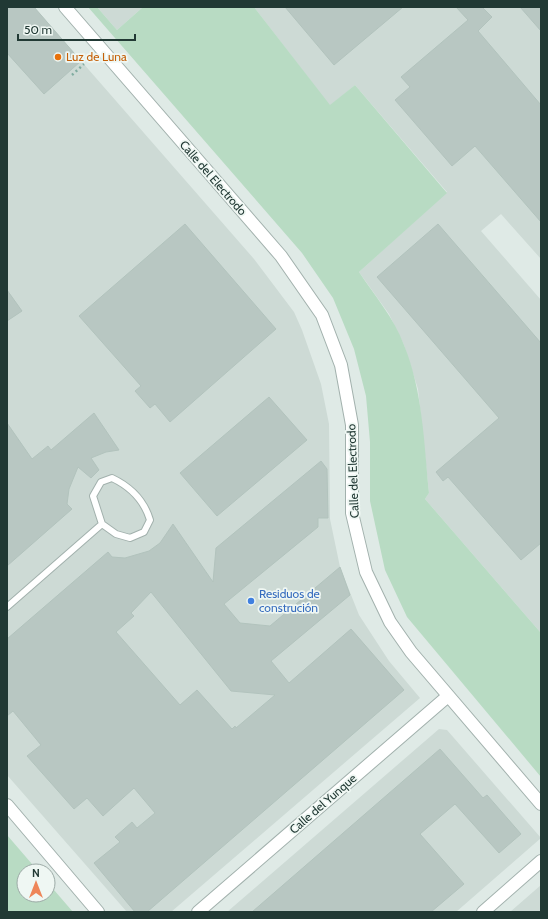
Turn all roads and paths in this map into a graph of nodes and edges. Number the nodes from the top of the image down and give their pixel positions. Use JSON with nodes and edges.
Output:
{"nodes":[{"id":1,"x":65,"y":7,"type":"edge"},
{"id":2,"x":84,"y":64,"type":"dead end"},
{"id":3,"x":72,"y":75,"type":"dead end"},
{"id":4,"x":102,"y":524,"type":"junction"},
{"id":5,"x":7,"y":607,"type":"edge"},
{"id":6,"x":448,"y":696,"type":"junction"},
{"id":7,"x":541,"y":804,"type":"edge"},
{"id":8,"x":7,"y":805,"type":"edge"},
{"id":9,"x":541,"y":861,"type":"edge"},
{"id":10,"x":98,"y":912,"type":"edge"},
{"id":11,"x":198,"y":912,"type":"edge"},
{"id":12,"x":483,"y":912,"type":"edge"}],
"edges":[{"from":1,"to":6,"type":"street","name":"Calle del Electrodo"},
{"from":2,"to":3,"type":"path"},
{"from":4,"to":4,"type":"lane"},
{"from":4,"to":5,"type":"lane"},
{"from":6,"to":7,"type":"street","name":"Calle del Electrodo"},
{"from":6,"to":11,"type":"street","name":"Calle del Yunque"},
{"from":8,"to":10,"type":"street"},
{"from":9,"to":12,"type":"street"}]}
